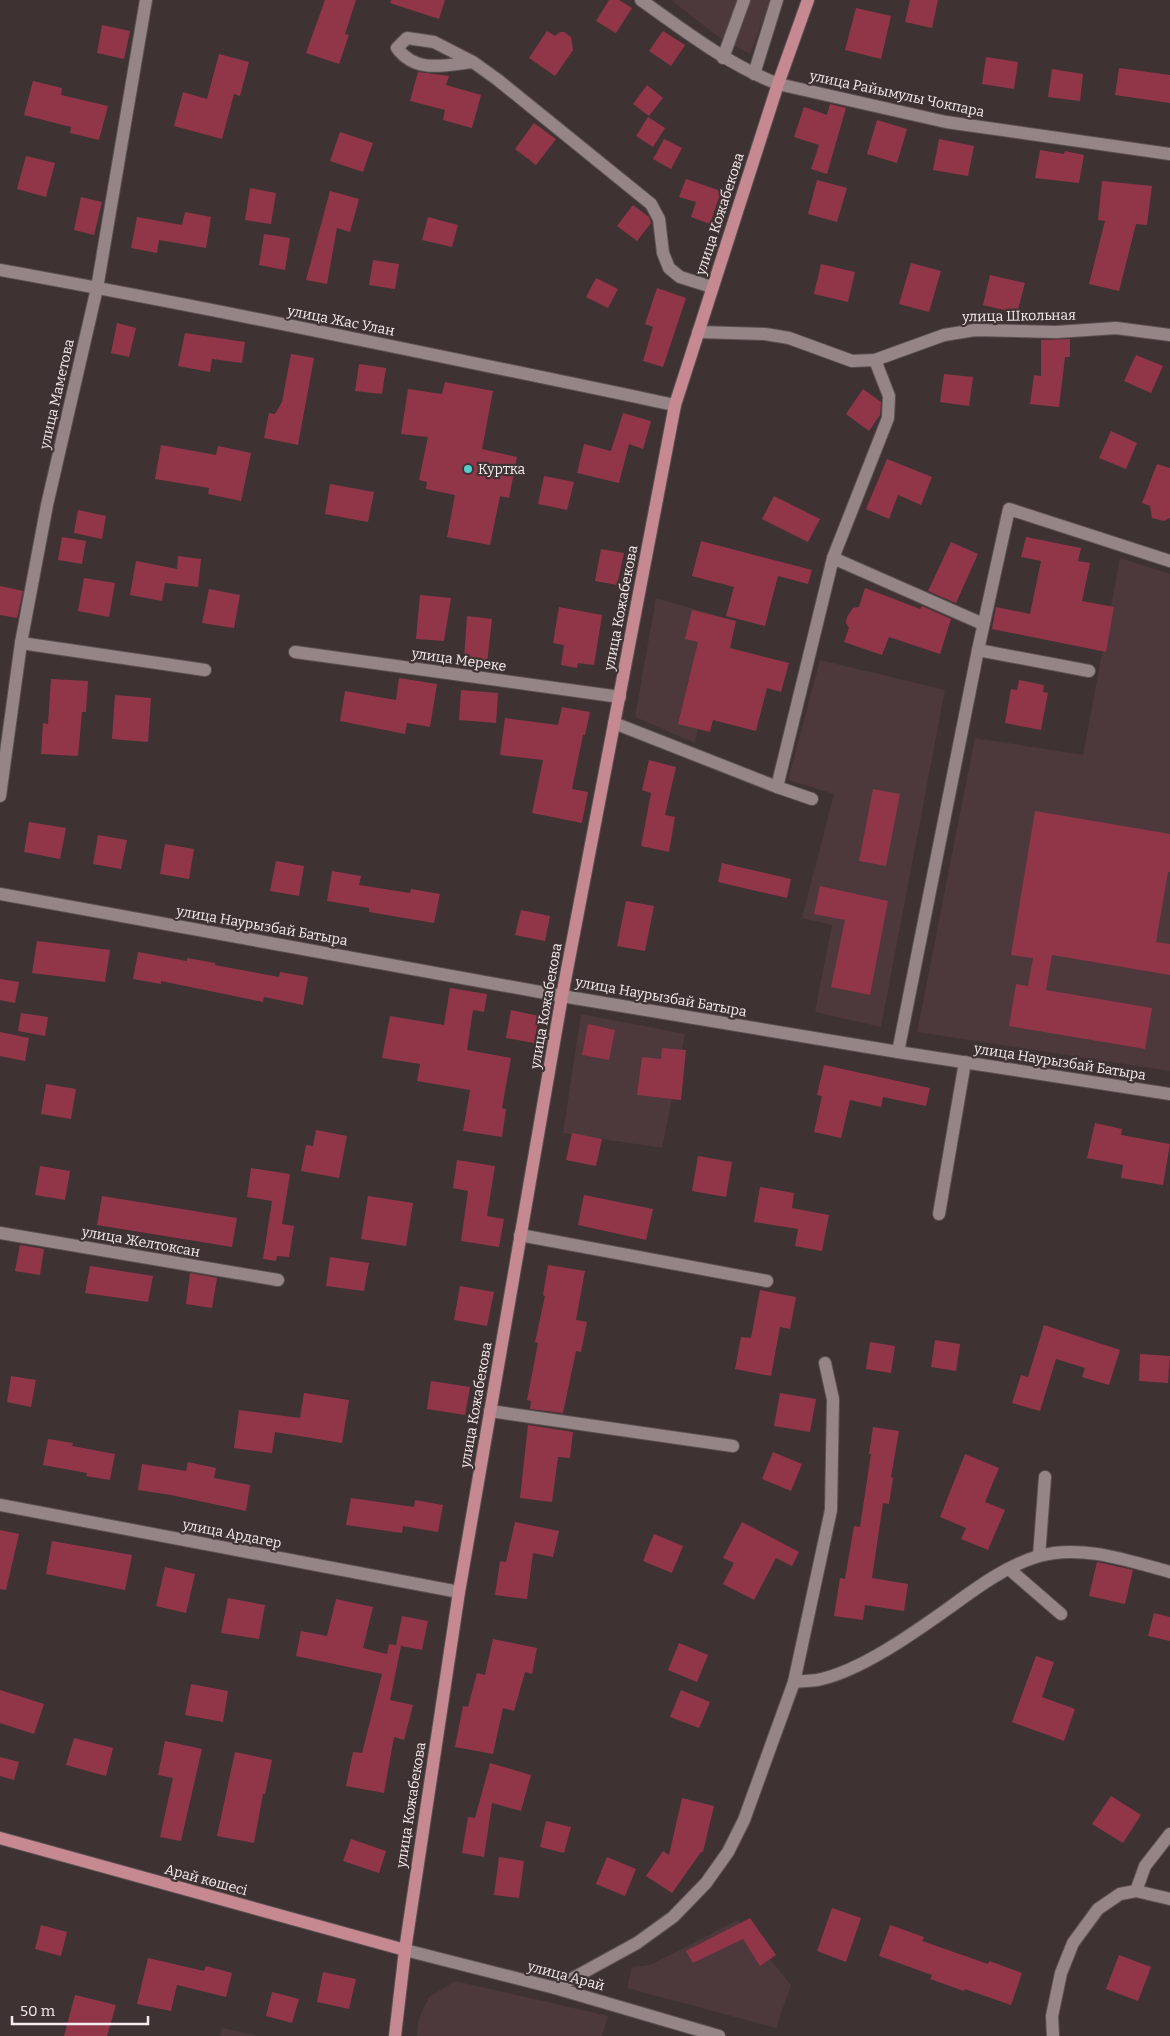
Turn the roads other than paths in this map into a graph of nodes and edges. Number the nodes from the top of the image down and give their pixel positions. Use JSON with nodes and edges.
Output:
{"nodes":[{"id":1,"x":146,"y":0,"type":"edge"},
{"id":2,"x":641,"y":0,"type":"edge"},
{"id":3,"x":744,"y":0,"type":"edge"},
{"id":4,"x":777,"y":0,"type":"edge"},
{"id":5,"x":808,"y":0,"type":"edge"},
{"id":6,"x":723,"y":58,"type":"junction"},
{"id":7,"x":473,"y":62,"type":"junction"},
{"id":8,"x":754,"y":74,"type":"junction"},
{"id":9,"x":778,"y":84,"type":"junction"},
{"id":10,"x":1170,"y":154,"type":"edge"},
{"id":11,"x":0,"y":270,"type":"edge"},
{"id":12,"x":712,"y":287,"type":"junction"},
{"id":13,"x":97,"y":288,"type":"junction"},
{"id":14,"x":698,"y":332,"type":"junction"},
{"id":15,"x":1170,"y":335,"type":"edge"},
{"id":16,"x":875,"y":360,"type":"junction"},
{"id":17,"x":675,"y":405,"type":"junction"},
{"id":18,"x":833,"y":558,"type":"junction"},
{"id":19,"x":1170,"y":561,"type":"edge"},
{"id":20,"x":983,"y":624,"type":"junction"},
{"id":21,"x":21,"y":643,"type":"junction"},
{"id":22,"x":978,"y":650,"type":"junction"},
{"id":23,"x":295,"y":652,"type":"dead end"},
{"id":24,"x":205,"y":670,"type":"dead end"},
{"id":25,"x":1089,"y":671,"type":"dead end"},
{"id":26,"x":620,"y":697,"type":"junction"},
{"id":27,"x":614,"y":723,"type":"junction"},
{"id":28,"x":777,"y":787,"type":"junction"},
{"id":29,"x":0,"y":796,"type":"edge"},
{"id":30,"x":812,"y":799,"type":"dead end"},
{"id":31,"x":0,"y":894,"type":"edge"},
{"id":32,"x":562,"y":996,"type":"junction"},
{"id":33,"x":898,"y":1052,"type":"junction"},
{"id":34,"x":965,"y":1062,"type":"junction"},
{"id":35,"x":1170,"y":1094,"type":"edge"},
{"id":36,"x":939,"y":1214,"type":"dead end"},
{"id":37,"x":0,"y":1233,"type":"edge"},
{"id":38,"x":520,"y":1234,"type":"junction"},
{"id":39,"x":278,"y":1280,"type":"dead end"},
{"id":40,"x":766,"y":1281,"type":"dead end"},
{"id":41,"x":825,"y":1363,"type":"dead end"},
{"id":42,"x":490,"y":1411,"type":"junction"},
{"id":43,"x":733,"y":1446,"type":"dead end"},
{"id":44,"x":1045,"y":1477,"type":"dead end"},
{"id":45,"x":0,"y":1505,"type":"edge"},
{"id":46,"x":1039,"y":1556,"type":"junction"},
{"id":47,"x":1009,"y":1569,"type":"junction"},
{"id":48,"x":1170,"y":1572,"type":"edge"},
{"id":49,"x":459,"y":1592,"type":"junction"},
{"id":50,"x":1060,"y":1614,"type":"dead end"},
{"id":51,"x":794,"y":1682,"type":"junction"},
{"id":52,"x":1170,"y":1834,"type":"edge"},
{"id":53,"x":0,"y":1838,"type":"edge"},
{"id":54,"x":1136,"y":1891,"type":"junction"},
{"id":55,"x":1170,"y":1899,"type":"edge"},
{"id":56,"x":405,"y":1950,"type":"junction"},
{"id":57,"x":555,"y":1988,"type":"junction"},
{"id":58,"x":395,"y":2036,"type":"edge"},
{"id":59,"x":719,"y":2036,"type":"edge"},
{"id":60,"x":1053,"y":2036,"type":"edge"}],
"edges":[{"from":1,"to":13,"type":"street","name":"улица Маметова"},
{"from":2,"to":6,"type":"street","name":"улица Райымулы Чокпара"},
{"from":3,"to":6,"type":"street"},
{"from":4,"to":8,"type":"street"},
{"from":5,"to":9,"type":"main road","name":"улица Кожабекова"},
{"from":6,"to":8,"type":"street","name":"улица Райымулы Чокпара"},
{"from":7,"to":7,"type":"street"},
{"from":7,"to":12,"type":"street"},
{"from":8,"to":9,"type":"street","name":"улица Райымулы Чокпара"},
{"from":9,"to":10,"type":"street","name":"улица Райымулы Чокпара"},
{"from":9,"to":12,"type":"main road","name":"улица Кожабекова"},
{"from":11,"to":13,"type":"street","name":"улица Жас Улан"},
{"from":12,"to":14,"type":"main road","name":"улица Кожабекова"},
{"from":13,"to":17,"type":"street","name":"улица Жас Улан"},
{"from":13,"to":21,"type":"street","name":"улица Маметова"},
{"from":14,"to":16,"type":"street","name":"улица Школьная"},
{"from":14,"to":17,"type":"main road","name":"улица Кожабекова"},
{"from":15,"to":16,"type":"street","name":"улица Школьная"},
{"from":16,"to":18,"type":"street"},
{"from":17,"to":26,"type":"main road","name":"улица Кожабекова"},
{"from":18,"to":20,"type":"street"},
{"from":18,"to":28,"type":"street"},
{"from":19,"to":20,"type":"street"},
{"from":20,"to":22,"type":"street"},
{"from":21,"to":24,"type":"street"},
{"from":21,"to":29,"type":"street","name":"улица Маметова"},
{"from":22,"to":25,"type":"street"},
{"from":22,"to":33,"type":"street"},
{"from":23,"to":26,"type":"street","name":"улица Мереке"},
{"from":26,"to":27,"type":"main road","name":"улица Кожабекова"},
{"from":27,"to":28,"type":"street"},
{"from":27,"to":32,"type":"main road","name":"улица Кожабекова"},
{"from":28,"to":30,"type":"street"},
{"from":31,"to":32,"type":"street","name":"улица Наурызбай Батыра"},
{"from":32,"to":33,"type":"street","name":"улица Наурызбай Батыра"},
{"from":32,"to":38,"type":"main road","name":"улица Кожабекова"},
{"from":33,"to":34,"type":"street","name":"улица Наурызбай Батыра"},
{"from":34,"to":35,"type":"street","name":"улица Наурызбай Батыра"},
{"from":34,"to":36,"type":"street"},
{"from":37,"to":39,"type":"street","name":"улица Желтоксан"},
{"from":38,"to":40,"type":"street"},
{"from":38,"to":42,"type":"main road","name":"улица Кожабекова"},
{"from":41,"to":51,"type":"street"},
{"from":42,"to":43,"type":"street"},
{"from":42,"to":49,"type":"main road","name":"улица Кожабекова"},
{"from":44,"to":46,"type":"street"},
{"from":45,"to":49,"type":"street","name":"улица Ардагер"},
{"from":46,"to":47,"type":"street"},
{"from":46,"to":48,"type":"street"},
{"from":47,"to":50,"type":"street"},
{"from":47,"to":51,"type":"street"},
{"from":49,"to":56,"type":"main road","name":"улица Кожабекова"},
{"from":51,"to":57,"type":"street"},
{"from":52,"to":54,"type":"street"},
{"from":53,"to":56,"type":"main road","name":"Арай көшесі"},
{"from":54,"to":55,"type":"street"},
{"from":54,"to":60,"type":"street"},
{"from":56,"to":57,"type":"street","name":"улица Арай"},
{"from":56,"to":58,"type":"main road","name":"улица Кожабекова"},
{"from":57,"to":59,"type":"street","name":"улица Арай"}]}
